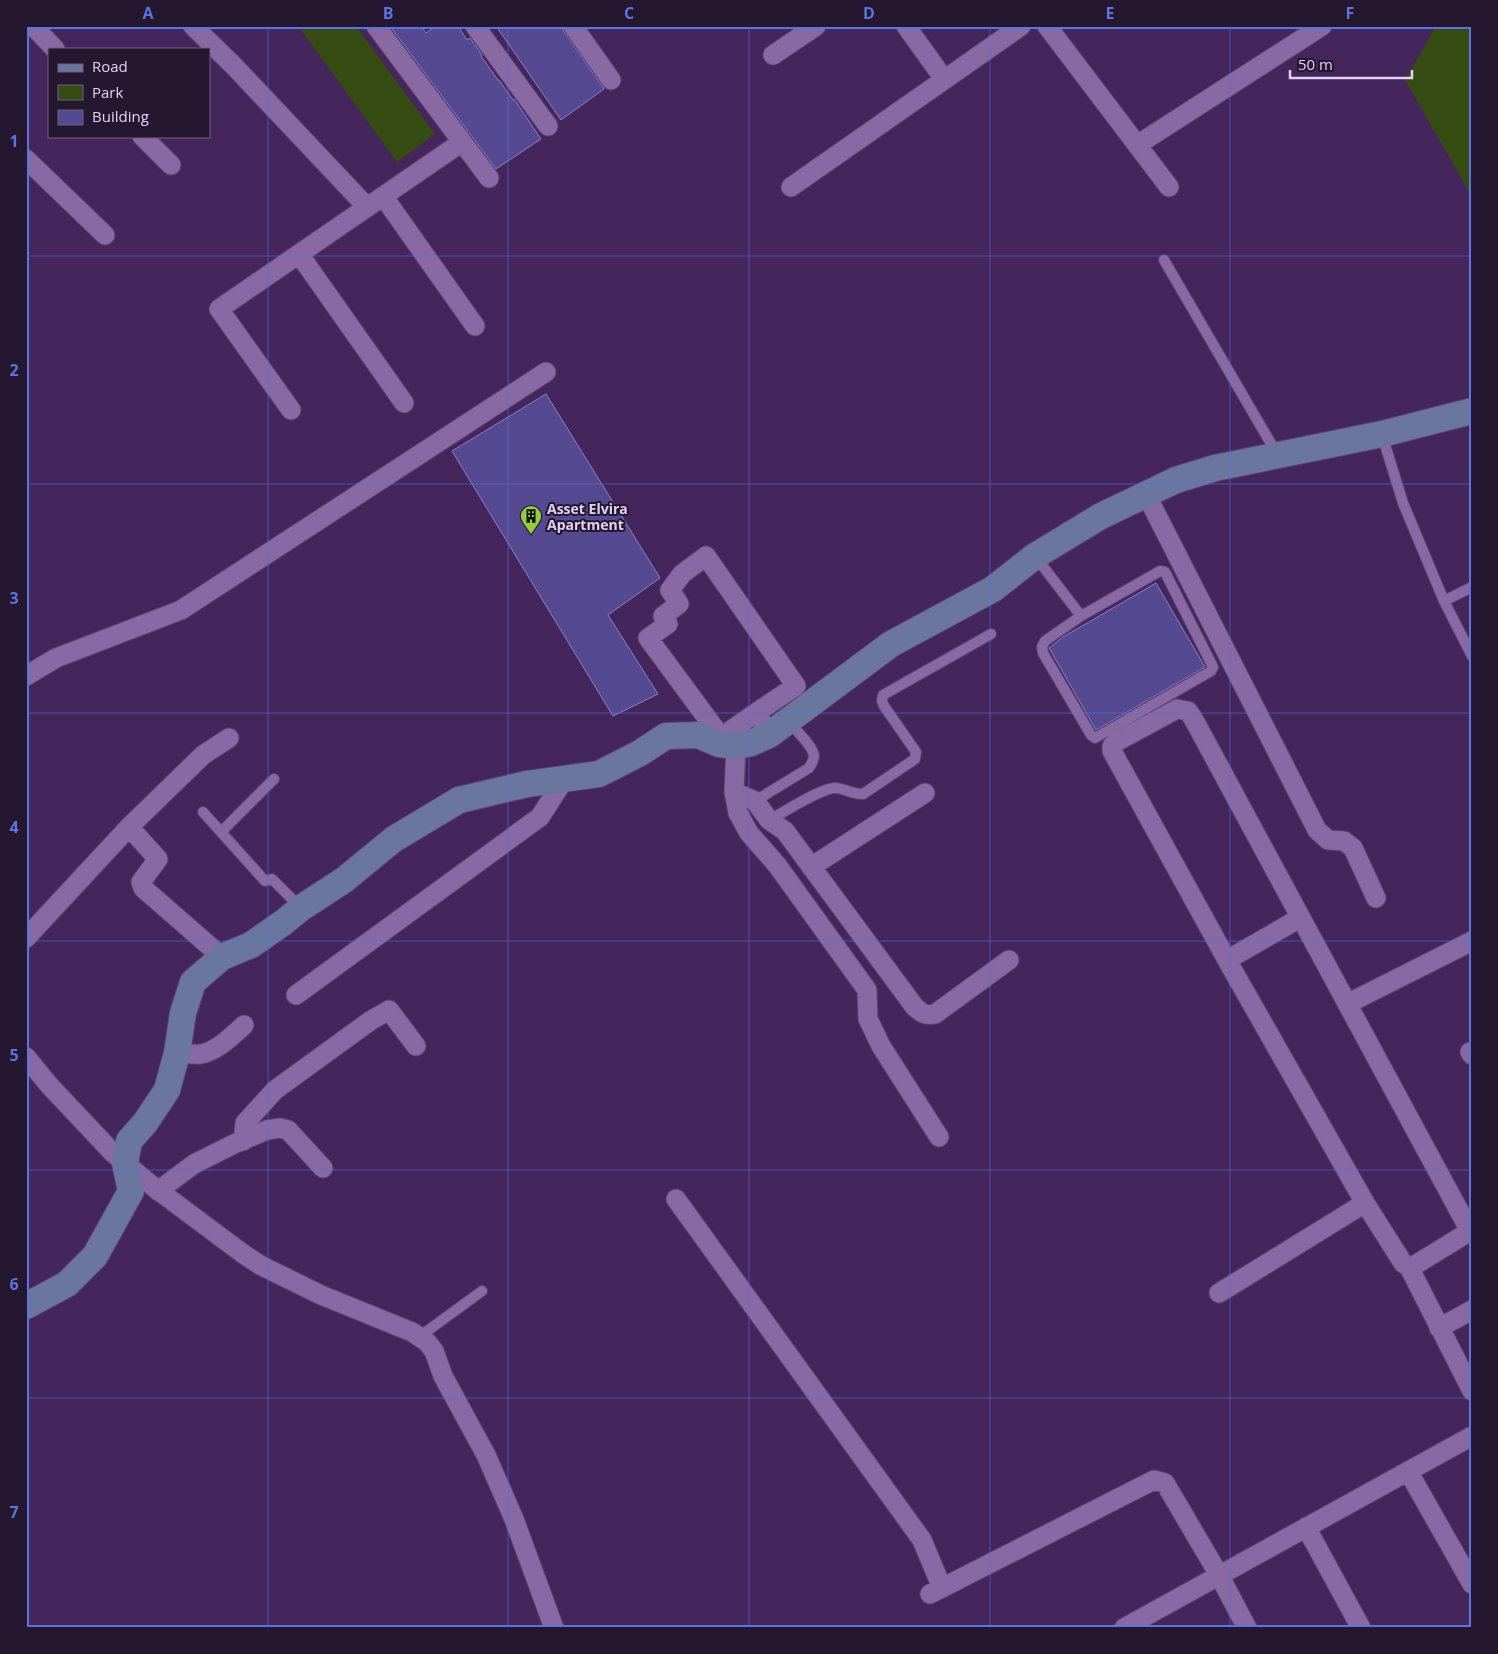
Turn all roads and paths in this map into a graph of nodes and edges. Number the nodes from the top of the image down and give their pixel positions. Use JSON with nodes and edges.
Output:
{"nodes":[{"id":1,"x":33,"y":26,"type":"edge"},
{"id":2,"x":193,"y":26,"type":"edge"},
{"id":3,"x":376,"y":26,"type":"edge"},
{"id":4,"x":475,"y":26,"type":"edge"},
{"id":5,"x":573,"y":26,"type":"edge"},
{"id":6,"x":816,"y":26,"type":"edge"},
{"id":7,"x":906,"y":26,"type":"edge"},
{"id":8,"x":1020,"y":26,"type":"edge"},
{"id":9,"x":1047,"y":26,"type":"edge"},
{"id":10,"x":1322,"y":26,"type":"edge"},
{"id":11,"x":54,"y":48,"type":"edge"},
{"id":12,"x":772,"y":55,"type":"dead end"},
{"id":13,"x":944,"y":79,"type":"junction"},
{"id":14,"x":611,"y":80,"type":"dead end"},
{"id":15,"x":548,"y":126,"type":"dead end"},
{"id":16,"x":144,"y":138,"type":"edge"},
{"id":17,"x":462,"y":142,"type":"junction"},
{"id":18,"x":1137,"y":145,"type":"junction"},
{"id":19,"x":26,"y":159,"type":"edge"},
{"id":20,"x":171,"y":165,"type":"dead end"},
{"id":21,"x":489,"y":178,"type":"dead end"},
{"id":22,"x":791,"y":186,"type":"dead end"},
{"id":23,"x":1169,"y":188,"type":"dead end"},
{"id":24,"x":383,"y":196,"type":"junction"},
{"id":25,"x":367,"y":207,"type":"junction"},
{"id":26,"x":105,"y":235,"type":"dead end"},
{"id":27,"x":299,"y":254,"type":"junction"},
{"id":28,"x":1164,"y":260,"type":"dead end"},
{"id":29,"x":475,"y":326,"type":"dead end"},
{"id":30,"x":546,"y":372,"type":"dead end"},
{"id":31,"x":404,"y":403,"type":"dead end"},
{"id":32,"x":291,"y":410,"type":"dead end"},
{"id":33,"x":1472,"y":411,"type":"edge"},
{"id":34,"x":1382,"y":434,"type":"junction"},
{"id":35,"x":1277,"y":455,"type":"junction"},
{"id":36,"x":1146,"y":494,"type":"junction"},
{"id":37,"x":1035,"y":556,"type":"junction"},
{"id":38,"x":1472,"y":587,"type":"edge"},
{"id":39,"x":1444,"y":601,"type":"junction"},
{"id":40,"x":1081,"y":616,"type":"junction"},
{"id":41,"x":991,"y":634,"type":"dead end"},
{"id":42,"x":1472,"y":656,"type":"edge"},
{"id":43,"x":26,"y":676,"type":"edge"},
{"id":44,"x":771,"y":723,"type":"junction"},
{"id":45,"x":229,"y":738,"type":"dead end"},
{"id":46,"x":736,"y":746,"type":"junction"},
{"id":47,"x":564,"y":778,"type":"junction"},
{"id":48,"x":274,"y":779,"type":"dead end"},
{"id":49,"x":734,"y":792,"type":"junction"},
{"id":50,"x":926,"y":793,"type":"dead end"},
{"id":51,"x":755,"y":801,"type":"junction"},
{"id":52,"x":203,"y":812,"type":"dead end"},
{"id":53,"x":769,"y":820,"type":"junction"},
{"id":54,"x":129,"y":827,"type":"junction"},
{"id":55,"x":221,"y":832,"type":"junction"},
{"id":56,"x":811,"y":866,"type":"junction"},
{"id":57,"x":1376,"y":898,"type":"dead end"},
{"id":58,"x":300,"y":908,"type":"junction"},
{"id":59,"x":1300,"y":918,"type":"junction"},
{"id":60,"x":26,"y":938,"type":"edge"},
{"id":61,"x":1472,"y":941,"type":"edge"},
{"id":62,"x":222,"y":957,"type":"junction"},
{"id":63,"x":1009,"y":960,"type":"dead end"},
{"id":64,"x":1227,"y":960,"type":"junction"},
{"id":65,"x":296,"y":995,"type":"dead end"},
{"id":66,"x":1348,"y":1004,"type":"junction"},
{"id":67,"x":244,"y":1026,"type":"dead end"},
{"id":68,"x":416,"y":1046,"type":"dead end"},
{"id":69,"x":177,"y":1053,"type":"junction"},
{"id":70,"x":28,"y":1065,"type":"edge"},
{"id":71,"x":939,"y":1137,"type":"dead end"},
{"id":72,"x":243,"y":1140,"type":"junction"},
{"id":73,"x":125,"y":1164,"type":"junction"},
{"id":74,"x":323,"y":1168,"type":"dead end"},
{"id":75,"x":158,"y":1191,"type":"junction"},
{"id":76,"x":676,"y":1199,"type":"dead end"},
{"id":77,"x":1365,"y":1203,"type":"junction"},
{"id":78,"x":1471,"y":1230,"type":"edge"},
{"id":79,"x":1409,"y":1267,"type":"junction"},
{"id":80,"x":482,"y":1291,"type":"dead end"},
{"id":81,"x":1219,"y":1292,"type":"dead end"},
{"id":82,"x":26,"y":1306,"type":"edge"},
{"id":83,"x":1472,"y":1310,"type":"edge"},
{"id":84,"x":1439,"y":1328,"type":"junction"},
{"id":85,"x":419,"y":1337,"type":"junction"},
{"id":86,"x":1472,"y":1391,"type":"edge"},
{"id":87,"x":1472,"y":1436,"type":"edge"},
{"id":88,"x":1408,"y":1471,"type":"junction"},
{"id":89,"x":1306,"y":1527,"type":"junction"},
{"id":90,"x":1219,"y":1575,"type":"junction"},
{"id":91,"x":1472,"y":1584,"type":"edge"},
{"id":92,"x":554,"y":1628,"type":"edge"},
{"id":93,"x":1124,"y":1628,"type":"edge"},
{"id":94,"x":1247,"y":1628,"type":"edge"},
{"id":95,"x":1360,"y":1628,"type":"edge"}],
"edges":[{"from":1,"to":11,"type":"street"},
{"from":2,"to":25,"type":"street"},
{"from":3,"to":17,"type":"street"},
{"from":4,"to":15,"type":"street"},
{"from":5,"to":14,"type":"street"},
{"from":6,"to":12,"type":"street"},
{"from":7,"to":13,"type":"street"},
{"from":8,"to":13,"type":"street"},
{"from":9,"to":18,"type":"street"},
{"from":10,"to":18,"type":"street"},
{"from":13,"to":22,"type":"street"},
{"from":16,"to":20,"type":"street"},
{"from":17,"to":21,"type":"street"},
{"from":17,"to":24,"type":"street"},
{"from":18,"to":23,"type":"street"},
{"from":19,"to":26,"type":"street"},
{"from":24,"to":25,"type":"street"},
{"from":24,"to":29,"type":"street"},
{"from":25,"to":27,"type":"street"},
{"from":27,"to":31,"type":"street"},
{"from":27,"to":32,"type":"street"},
{"from":28,"to":35,"type":"lane"},
{"from":30,"to":43,"type":"street"},
{"from":33,"to":34,"type":"street"},
{"from":34,"to":35,"type":"street"},
{"from":34,"to":39,"type":"lane"},
{"from":35,"to":36,"type":"street"},
{"from":36,"to":37,"type":"street"},
{"from":36,"to":57,"type":"street"},
{"from":37,"to":40,"type":"lane"},
{"from":37,"to":44,"type":"street"},
{"from":38,"to":39,"type":"lane"},
{"from":39,"to":42,"type":"lane"},
{"from":40,"to":40,"type":"lane"},
{"from":41,"to":53,"type":"lane"},
{"from":44,"to":44,"type":"street"},
{"from":44,"to":46,"type":"street"},
{"from":44,"to":51,"type":"lane"},
{"from":45,"to":54,"type":"street"},
{"from":46,"to":47,"type":"street"},
{"from":46,"to":49,"type":"street"},
{"from":47,"to":58,"type":"street"},
{"from":47,"to":65,"type":"street"},
{"from":48,"to":55,"type":"lane"},
{"from":49,"to":51,"type":"street"},
{"from":49,"to":71,"type":"street"},
{"from":50,"to":56,"type":"street"},
{"from":51,"to":53,"type":"street"},
{"from":52,"to":55,"type":"lane"},
{"from":53,"to":56,"type":"street"},
{"from":54,"to":60,"type":"street"},
{"from":54,"to":62,"type":"street"},
{"from":55,"to":58,"type":"lane"},
{"from":56,"to":63,"type":"street"},
{"from":58,"to":62,"type":"street"},
{"from":59,"to":64,"type":"street"},
{"from":59,"to":64,"type":"street"},
{"from":59,"to":66,"type":"street"},
{"from":61,"to":66,"type":"street"},
{"from":62,"to":69,"type":"street"},
{"from":64,"to":77,"type":"street"},
{"from":66,"to":78,"type":"street"},
{"from":67,"to":69,"type":"street"},
{"from":68,"to":72,"type":"street"},
{"from":69,"to":73,"type":"street"},
{"from":70,"to":73,"type":"street"},
{"from":72,"to":74,"type":"street"},
{"from":72,"to":75,"type":"street"},
{"from":73,"to":75,"type":"street"},
{"from":73,"to":82,"type":"street"},
{"from":75,"to":85,"type":"street"},
{"from":76,"to":90,"type":"street"},
{"from":77,"to":79,"type":"street"},
{"from":77,"to":81,"type":"street"},
{"from":78,"to":79,"type":"street"},
{"from":79,"to":84,"type":"street"},
{"from":80,"to":85,"type":"lane"},
{"from":83,"to":84,"type":"street"},
{"from":84,"to":86,"type":"street"},
{"from":85,"to":92,"type":"street"},
{"from":87,"to":88,"type":"street"},
{"from":88,"to":89,"type":"street"},
{"from":88,"to":91,"type":"street"},
{"from":89,"to":90,"type":"street"},
{"from":89,"to":95,"type":"street"},
{"from":90,"to":93,"type":"street"},
{"from":90,"to":94,"type":"street"}]}
